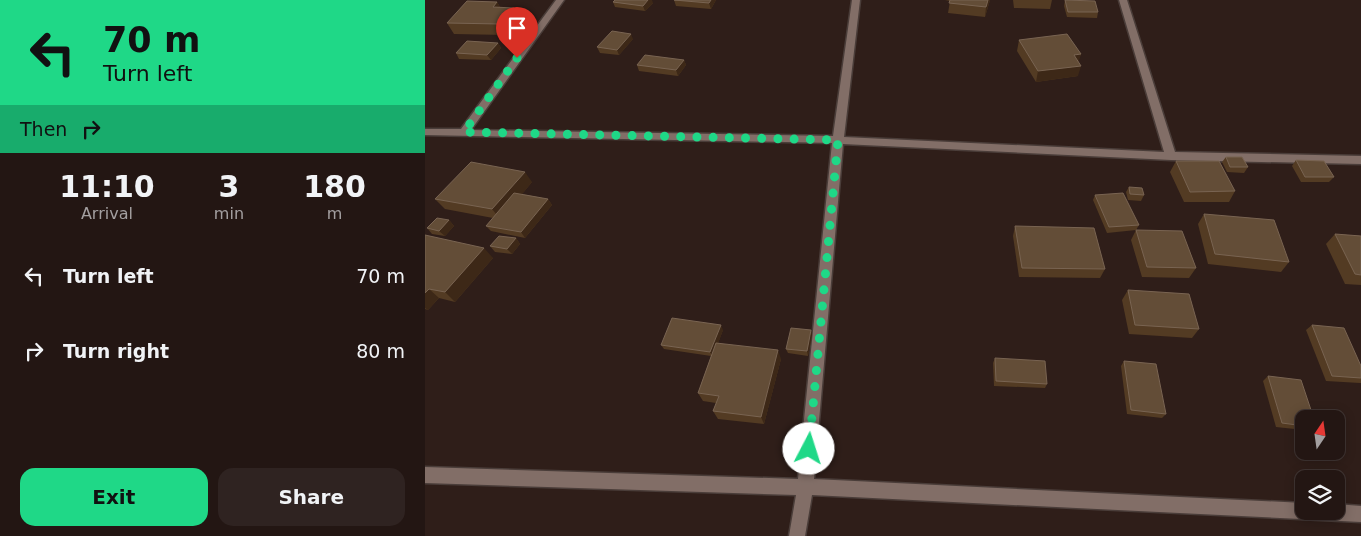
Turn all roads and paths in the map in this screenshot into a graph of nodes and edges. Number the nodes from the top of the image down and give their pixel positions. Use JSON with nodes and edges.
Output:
{"nodes":[{"id":1,"x":560,"y":0,"type":"edge"},
{"id":2,"x":855,"y":0,"type":"edge"},
{"id":3,"x":1123,"y":0,"type":"edge"},
{"id":4,"x":425,"y":132,"type":"edge"},
{"id":5,"x":464,"y":132,"type":"junction"},
{"id":6,"x":838,"y":140,"type":"junction"},
{"id":7,"x":1171,"y":156,"type":"junction"},
{"id":8,"x":1361,"y":160,"type":"edge"},
{"id":9,"x":425,"y":475,"type":"edge"},
{"id":10,"x":805,"y":487,"type":"junction"},
{"id":11,"x":1295,"y":511,"type":"edge"},
{"id":12,"x":1345,"y":513,"type":"edge"},
{"id":13,"x":1361,"y":514,"type":"edge"},
{"id":14,"x":797,"y":536,"type":"edge"}],
"edges":[{"from":1,"to":5,"type":"street"},
{"from":2,"to":6,"type":"street"},
{"from":3,"to":7,"type":"street"},
{"from":4,"to":5,"type":"street"},
{"from":5,"to":6,"type":"street"},
{"from":6,"to":7,"type":"street"},
{"from":6,"to":10,"type":"street"},
{"from":7,"to":8,"type":"street"},
{"from":9,"to":10,"type":"street"},
{"from":10,"to":11,"type":"street"},
{"from":10,"to":14,"type":"street"},
{"from":12,"to":13,"type":"street"}]}
